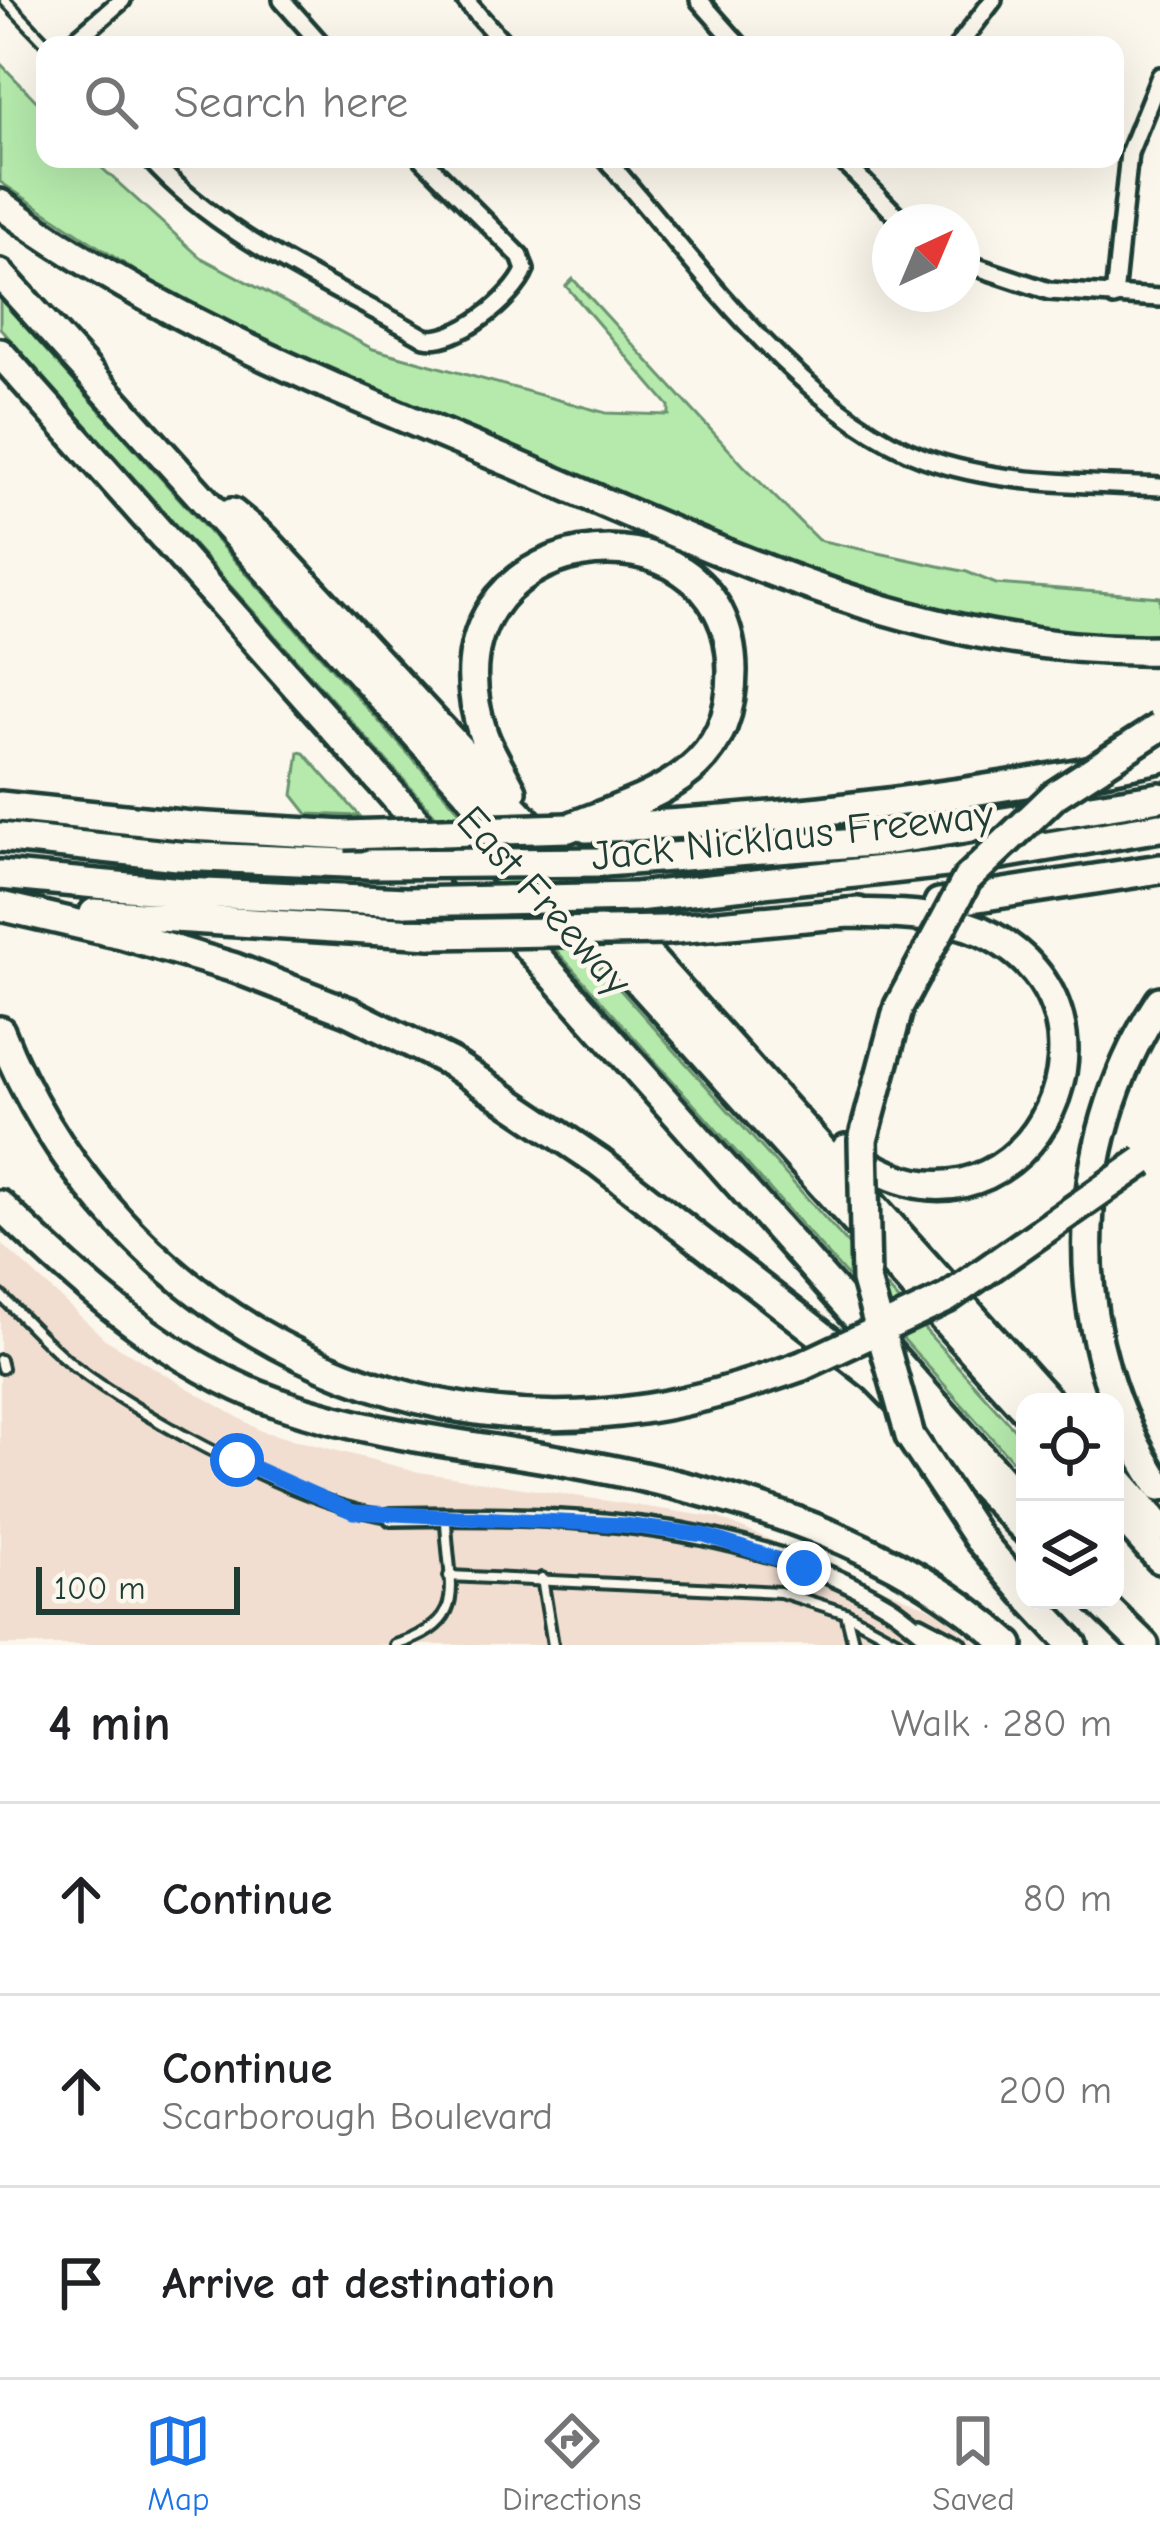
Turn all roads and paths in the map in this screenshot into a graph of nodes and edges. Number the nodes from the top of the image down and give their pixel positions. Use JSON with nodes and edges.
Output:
{"nodes":[{"id":1,"x":5,"y":0,"type":"edge"},
{"id":2,"x":122,"y":0,"type":"edge"},
{"id":3,"x":282,"y":0,"type":"edge"},
{"id":4,"x":465,"y":0,"type":"edge"},
{"id":5,"x":699,"y":0,"type":"edge"},
{"id":6,"x":993,"y":0,"type":"edge"},
{"id":7,"x":39,"y":36,"type":"edge"},
{"id":8,"x":80,"y":36,"type":"edge"},
{"id":9,"x":314,"y":36,"type":"edge"},
{"id":10,"x":497,"y":36,"type":"edge"},
{"id":11,"x":731,"y":36,"type":"edge"},
{"id":12,"x":966,"y":36,"type":"edge"},
{"id":13,"x":1160,"y":76,"type":"edge"},
{"id":14,"x":158,"y":168,"type":"edge"},
{"id":15,"x":432,"y":168,"type":"edge"},
{"id":16,"x":614,"y":168,"type":"edge"},
{"id":17,"x":850,"y":168,"type":"edge"},
{"id":18,"x":0,"y":204,"type":"edge"},
{"id":19,"x":885,"y":204,"type":"edge"},
{"id":20,"x":980,"y":269,"type":"edge"},
{"id":21,"x":0,"y":274,"type":"edge"},
{"id":22,"x":1114,"y":297,"type":"junction"},
{"id":23,"x":1160,"y":298,"type":"edge"},
{"id":24,"x":0,"y":353,"type":"edge"},
{"id":25,"x":164,"y":457,"type":"junction"},
{"id":26,"x":1160,"y":487,"type":"edge"},
{"id":27,"x":1160,"y":650,"type":"edge"},
{"id":28,"x":1160,"y":727,"type":"edge"},
{"id":29,"x":1160,"y":758,"type":"edge"},
{"id":30,"x":1160,"y":796,"type":"edge"},
{"id":31,"x":0,"y":806,"type":"edge"},
{"id":32,"x":532,"y":826,"type":"junction"},
{"id":33,"x":1160,"y":827,"type":"edge"},
{"id":34,"x":568,"y":828,"type":"junction"},
{"id":35,"x":0,"y":836,"type":"edge"},
{"id":36,"x":1160,"y":869,"type":"edge"},
{"id":37,"x":0,"y":875,"type":"edge"},
{"id":38,"x":0,"y":906,"type":"edge"},
{"id":39,"x":846,"y":913,"type":"junction"},
{"id":40,"x":1160,"y":1001,"type":"edge"},
{"id":41,"x":0,"y":1031,"type":"edge"},
{"id":42,"x":739,"y":1056,"type":"junction"},
{"id":43,"x":1152,"y":1154,"type":"edge"},
{"id":44,"x":0,"y":1205,"type":"edge"},
{"id":45,"x":0,"y":1295,"type":"edge"},
{"id":46,"x":1040,"y":1393,"type":"edge"},
{"id":47,"x":1016,"y":1399,"type":"edge"},
{"id":48,"x":427,"y":1400,"type":"junction"},
{"id":49,"x":596,"y":1467,"type":"junction"},
{"id":50,"x":1124,"y":1486,"type":"edge"},
{"id":51,"x":1160,"y":1486,"type":"edge"},
{"id":52,"x":1021,"y":1501,"type":"edge"},
{"id":53,"x":446,"y":1516,"type":"junction"},
{"id":54,"x":392,"y":1517,"type":"joint"},
{"id":55,"x":1016,"y":1519,"type":"edge"},
{"id":56,"x":1124,"y":1519,"type":"edge"},
{"id":57,"x":1160,"y":1527,"type":"edge"},
{"id":58,"x":1160,"y":1559,"type":"edge"},
{"id":59,"x":448,"y":1576,"type":"junction"},
{"id":60,"x":542,"y":1578,"type":"junction"},
{"id":61,"x":1016,"y":1583,"type":"edge"},
{"id":62,"x":1039,"y":1609,"type":"edge"},
{"id":63,"x":1107,"y":1609,"type":"edge"},
{"id":64,"x":1115,"y":1609,"type":"edge"},
{"id":65,"x":846,"y":1612,"type":"junction"},
{"id":66,"x":917,"y":1624,"type":"junction"},
{"id":67,"x":395,"y":1645,"type":"edge"},
{"id":68,"x":553,"y":1645,"type":"edge"},
{"id":69,"x":854,"y":1645,"type":"edge"},
{"id":70,"x":905,"y":1645,"type":"edge"},
{"id":71,"x":940,"y":1645,"type":"edge"},
{"id":72,"x":958,"y":1645,"type":"edge"},
{"id":73,"x":1010,"y":1645,"type":"edge"},
{"id":74,"x":1073,"y":1645,"type":"edge"},
{"id":75,"x":1145,"y":1645,"type":"edge"}],
"edges":[{"from":1,"to":7,"type":"lane"},
{"from":2,"to":8,"type":"street"},
{"from":3,"to":9,"type":"street"},
{"from":4,"to":10,"type":"street"},
{"from":5,"to":11,"type":"street"},
{"from":6,"to":12,"type":"street"},
{"from":13,"to":22,"type":"street"},
{"from":14,"to":15,"type":"street"},
{"from":16,"to":26,"type":"street"},
{"from":17,"to":19,"type":"street"},
{"from":18,"to":27,"type":"highway"},
{"from":20,"to":22,"type":"street"},
{"from":21,"to":25,"type":"highway","name":"East Freeway"},
{"from":22,"to":23,"type":"street"},
{"from":24,"to":52,"type":"highway","name":"East Freeway"},
{"from":25,"to":32,"type":"highway"},
{"from":25,"to":47,"type":"highway","name":"East Freeway"},
{"from":28,"to":61,"type":"highway","bridge":true},
{"from":29,"to":34,"type":"highway"},
{"from":30,"to":35,"type":"highway","name":"Jack Nicklaus Freeway","bridge":true},
{"from":31,"to":34,"type":"highway","bridge":true},
{"from":32,"to":34,"type":"highway"},
{"from":32,"to":42,"type":"highway"},
{"from":33,"to":37,"type":"highway","name":"Jack Nicklaus Freeway","bridge":true},
{"from":36,"to":39,"type":"highway"},
{"from":38,"to":39,"type":"highway","bridge":true},
{"from":38,"to":55,"type":"highway"},
{"from":39,"to":42,"type":"highway"},
{"from":40,"to":51,"type":"highway"},
{"from":41,"to":48,"type":"highway"},
{"from":42,"to":46,"type":"highway"},
{"from":43,"to":48,"type":"highway","bridge":true},
{"from":44,"to":49,"type":"highway"},
{"from":45,"to":54,"type":"lane"},
{"from":48,"to":49,"type":"highway"},
{"from":49,"to":73,"type":"highway"},
{"from":50,"to":57,"type":"highway"},
{"from":53,"to":54,"type":"street"},
{"from":53,"to":59,"type":"lane"},
{"from":53,"to":66,"type":"street"},
{"from":56,"to":58,"type":"highway"},
{"from":59,"to":60,"type":"lane"},
{"from":59,"to":67,"type":"lane"},
{"from":60,"to":65,"type":"lane"},
{"from":60,"to":68,"type":"lane"},
{"from":62,"to":74,"type":"highway"},
{"from":63,"to":75,"type":"highway"},
{"from":64,"to":75,"type":"highway"},
{"from":65,"to":69,"type":"lane"},
{"from":65,"to":70,"type":"lane"},
{"from":66,"to":71,"type":"street"},
{"from":66,"to":72,"type":"street"}]}
